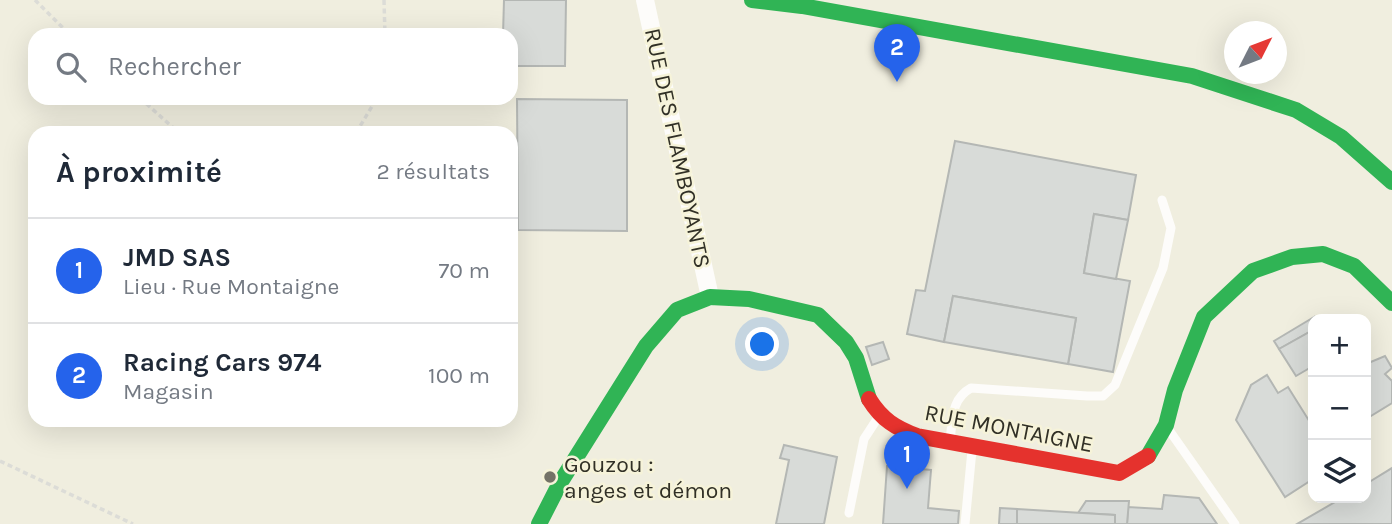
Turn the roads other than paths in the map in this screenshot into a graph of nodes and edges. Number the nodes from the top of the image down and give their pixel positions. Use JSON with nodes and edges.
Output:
{"nodes":[{"id":1,"x":645,"y":0,"type":"edge"},
{"id":2,"x":752,"y":0,"type":"edge"},
{"id":3,"x":1392,"y":182,"type":"edge"},
{"id":4,"x":1162,"y":200,"type":"dead end"},
{"id":5,"x":1388,"y":291,"type":"edge"},
{"id":6,"x":710,"y":297,"type":"junction"},
{"id":7,"x":880,"y":415,"type":"junction"},
{"id":8,"x":1166,"y":425,"type":"junction"},
{"id":9,"x":950,"y":441,"type":"junction"},
{"id":10,"x":973,"y":445,"type":"junction"},
{"id":11,"x":849,"y":513,"type":"dead end"},
{"id":12,"x":539,"y":524,"type":"edge"},
{"id":13,"x":965,"y":524,"type":"edge"},
{"id":14,"x":1235,"y":524,"type":"edge"}],
"edges":[{"from":1,"to":6,"type":"street","name":"RUE DES FLAMBOYANTS"},
{"from":2,"to":3,"type":"street"},
{"from":4,"to":9,"type":"lane"},
{"from":5,"to":8,"type":"street","name":"RUE MONTAIGNE"},
{"from":6,"to":7,"type":"street"},
{"from":6,"to":12,"type":"street"},
{"from":7,"to":9,"type":"street","name":"RUE MONTAIGNE"},
{"from":7,"to":11,"type":"lane"},
{"from":8,"to":10,"type":"street","name":"RUE MONTAIGNE"},
{"from":8,"to":14,"type":"lane"},
{"from":9,"to":10,"type":"street","name":"RUE MONTAIGNE"},
{"from":10,"to":13,"type":"lane"}]}
